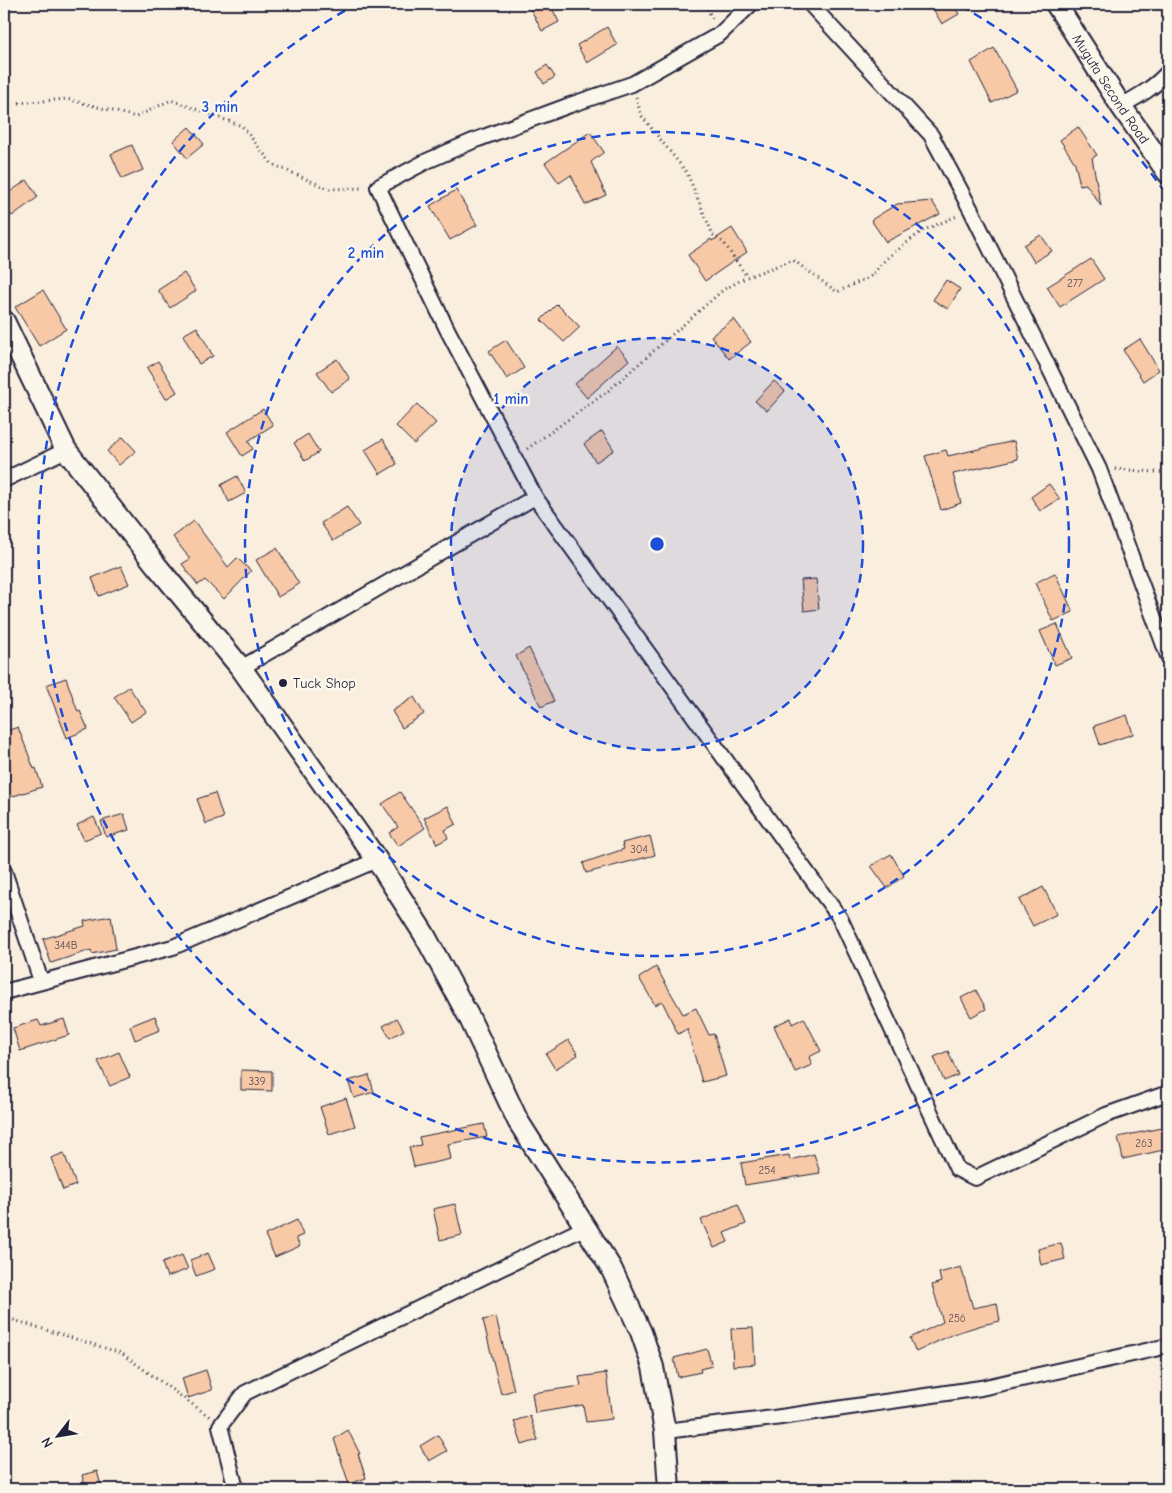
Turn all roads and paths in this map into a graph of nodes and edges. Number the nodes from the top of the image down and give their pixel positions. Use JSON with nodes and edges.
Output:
{"nodes":[{"id":1,"x":751,"y":4,"type":"edge"},
{"id":2,"x":810,"y":4,"type":"edge"},
{"id":3,"x":1056,"y":4,"type":"edge"},
{"id":4,"x":1168,"y":72,"type":"edge"},
{"id":5,"x":632,"y":84,"type":"junction"},
{"id":6,"x":4,"y":104,"type":"edge"},
{"id":7,"x":1121,"y":106,"type":"junction"},
{"id":8,"x":1168,"y":174,"type":"edge"},
{"id":9,"x":378,"y":187,"type":"junction"},
{"id":10,"x":971,"y":210,"type":"junction"},
{"id":11,"x":747,"y":277,"type":"junction"},
{"id":12,"x":4,"y":321,"type":"edge"},
{"id":13,"x":66,"y":450,"type":"junction"},
{"id":14,"x":514,"y":458,"type":"junction"},
{"id":15,"x":1099,"y":469,"type":"junction"},
{"id":16,"x":1168,"y":473,"type":"edge"},
{"id":17,"x":4,"y":480,"type":"edge"},
{"id":18,"x":535,"y":497,"type":"junction"},
{"id":19,"x":1168,"y":656,"type":"edge"},
{"id":20,"x":241,"y":668,"type":"junction"},
{"id":21,"x":377,"y":860,"type":"junction"},
{"id":22,"x":4,"y":871,"type":"edge"},
{"id":23,"x":41,"y":981,"type":"junction"},
{"id":24,"x":4,"y":992,"type":"edge"},
{"id":25,"x":1168,"y":1093,"type":"edge"},
{"id":26,"x":586,"y":1227,"type":"junction"},
{"id":27,"x":4,"y":1317,"type":"edge"},
{"id":28,"x":1168,"y":1346,"type":"edge"},
{"id":29,"x":220,"y":1426,"type":"junction"},
{"id":30,"x":665,"y":1431,"type":"junction"},
{"id":31,"x":236,"y":1489,"type":"edge"},
{"id":32,"x":669,"y":1489,"type":"edge"}],
"edges":[{"from":1,"to":5,"type":"street"},
{"from":2,"to":10,"type":"street"},
{"from":3,"to":7,"type":"street","name":"Muguta Second Road"},
{"from":4,"to":7,"type":"street"},
{"from":5,"to":9,"type":"street"},
{"from":5,"to":11,"type":"path"},
{"from":6,"to":9,"type":"path"},
{"from":7,"to":8,"type":"street","name":"Muguta Second Road"},
{"from":9,"to":14,"type":"street"},
{"from":10,"to":11,"type":"path"},
{"from":10,"to":15,"type":"street"},
{"from":11,"to":14,"type":"path"},
{"from":12,"to":13,"type":"street"},
{"from":13,"to":17,"type":"street"},
{"from":13,"to":20,"type":"street"},
{"from":14,"to":18,"type":"street"},
{"from":15,"to":16,"type":"path"},
{"from":15,"to":19,"type":"street"},
{"from":18,"to":20,"type":"street"},
{"from":18,"to":25,"type":"street"},
{"from":20,"to":21,"type":"street"},
{"from":21,"to":23,"type":"street"},
{"from":21,"to":26,"type":"street"},
{"from":22,"to":23,"type":"street"},
{"from":23,"to":24,"type":"street"},
{"from":26,"to":29,"type":"street"},
{"from":26,"to":30,"type":"street"},
{"from":27,"to":29,"type":"path"},
{"from":28,"to":30,"type":"street"},
{"from":29,"to":31,"type":"street"},
{"from":30,"to":32,"type":"street"}]}
